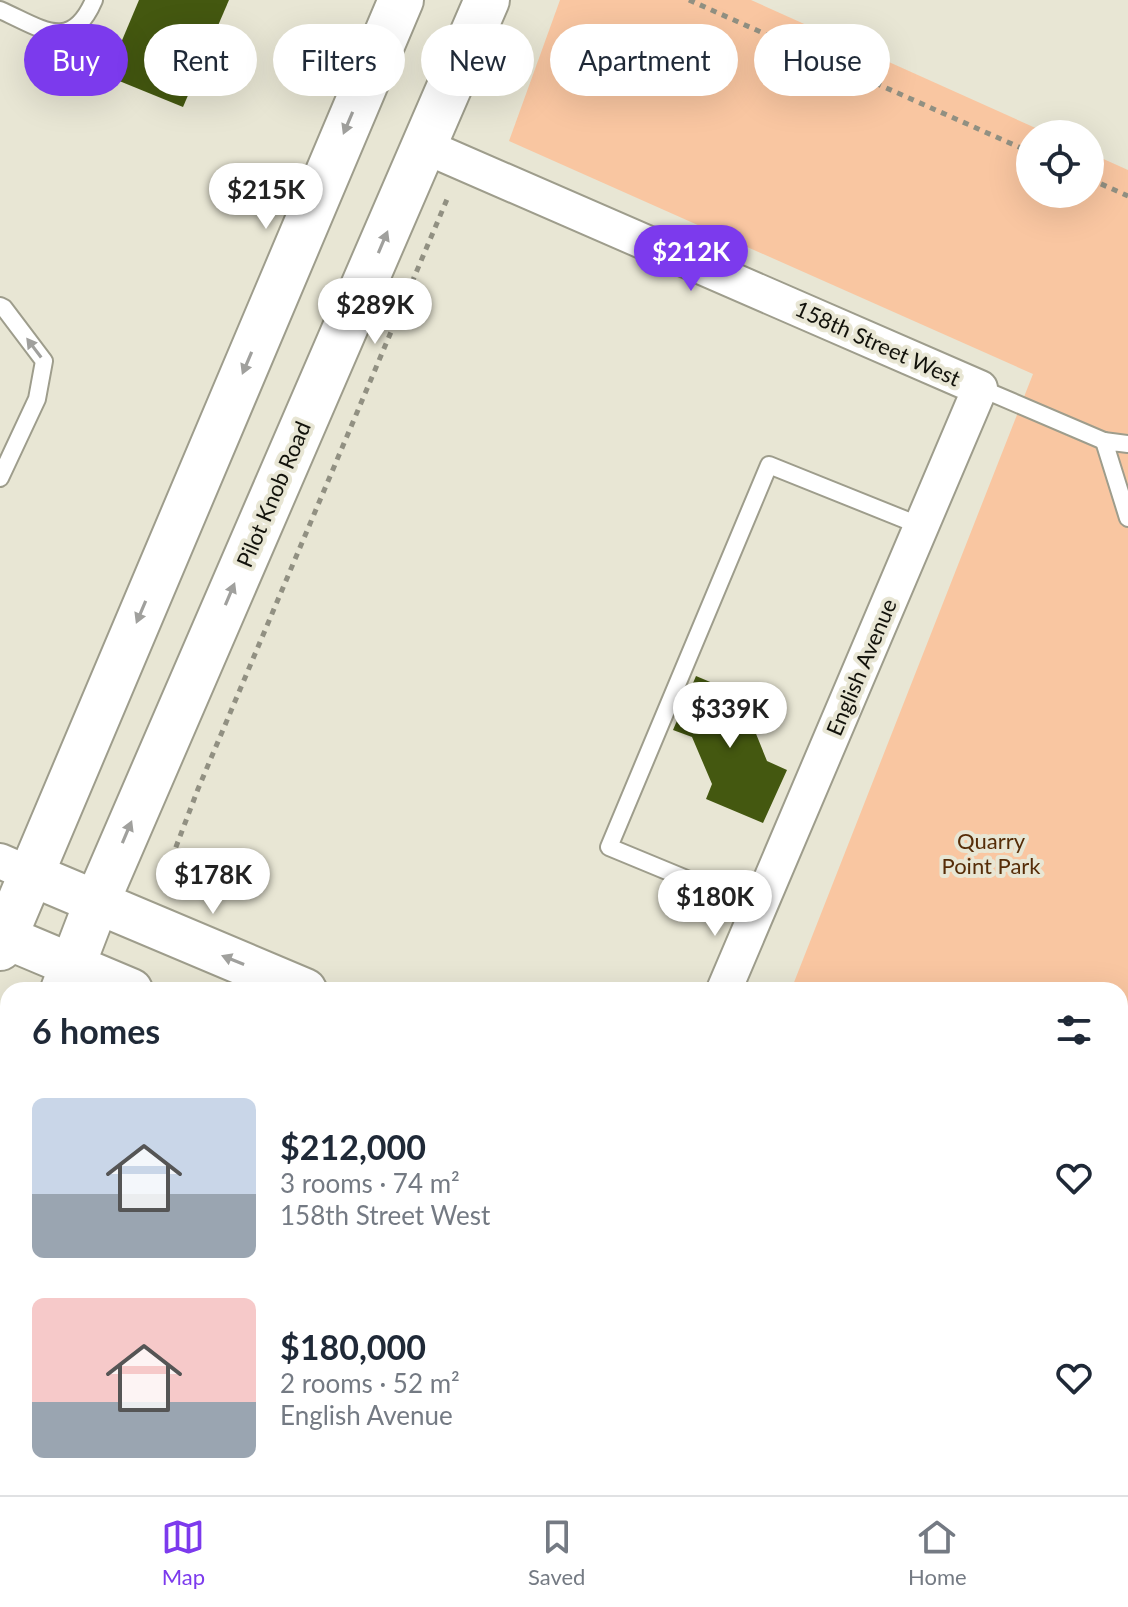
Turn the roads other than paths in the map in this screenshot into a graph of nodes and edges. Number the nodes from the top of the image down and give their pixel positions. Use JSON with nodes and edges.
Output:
{"nodes":[{"id":1,"x":94,"y":0,"type":"edge"},
{"id":2,"x":401,"y":0,"type":"edge"},
{"id":3,"x":487,"y":0,"type":"edge"},
{"id":4,"x":0,"y":10,"type":"edge"},
{"id":5,"x":424,"y":146,"type":"junction"},
{"id":6,"x":0,"y":306,"type":"edge"},
{"id":7,"x":980,"y":388,"type":"junction"},
{"id":8,"x":1104,"y":441,"type":"junction"},
{"id":9,"x":1128,"y":444,"type":"edge"},
{"id":10,"x":0,"y":478,"type":"edge"},
{"id":11,"x":1128,"y":518,"type":"edge"},
{"id":12,"x":921,"y":526,"type":"junction"},
{"id":13,"x":15,"y":867,"type":"edge"},
{"id":14,"x":96,"y":904,"type":"junction"},
{"id":15,"x":759,"y":909,"type":"junction"},
{"id":16,"x":2,"y":940,"type":"edge"},
{"id":17,"x":68,"y":978,"type":"edge"},
{"id":18,"x":89,"y":982,"type":"edge"},
{"id":19,"x":286,"y":982,"type":"edge"},
{"id":20,"x":727,"y":982,"type":"edge"}],
"edges":[{"from":1,"to":4,"type":"lane"},
{"from":2,"to":13,"type":"main road","one_way":true},
{"from":3,"to":5,"type":"main road","name":"Pilot Knob Road"},
{"from":5,"to":7,"type":"street","name":"158th Street West"},
{"from":14,"to":5,"type":"main road","name":"Pilot Knob Road","one_way":true},
{"from":10,"to":6,"type":"lane","one_way":true},
{"from":7,"to":8,"type":"lane"},
{"from":7,"to":12,"type":"street","name":"English Avenue"},
{"from":8,"to":9,"type":"lane"},
{"from":8,"to":11,"type":"lane"},
{"from":12,"to":15,"type":"street","name":"English Avenue"},
{"from":12,"to":15,"type":"lane"},
{"from":13,"to":14,"type":"street"},
{"from":13,"to":16,"type":"main road"},
{"from":14,"to":17,"type":"main road","name":"Pilot Knob Road"},
{"from":19,"to":14,"type":"street","one_way":true},
{"from":15,"to":20,"type":"street","name":"English Avenue"},
{"from":16,"to":17,"type":"street"},
{"from":17,"to":18,"type":"street"}]}
